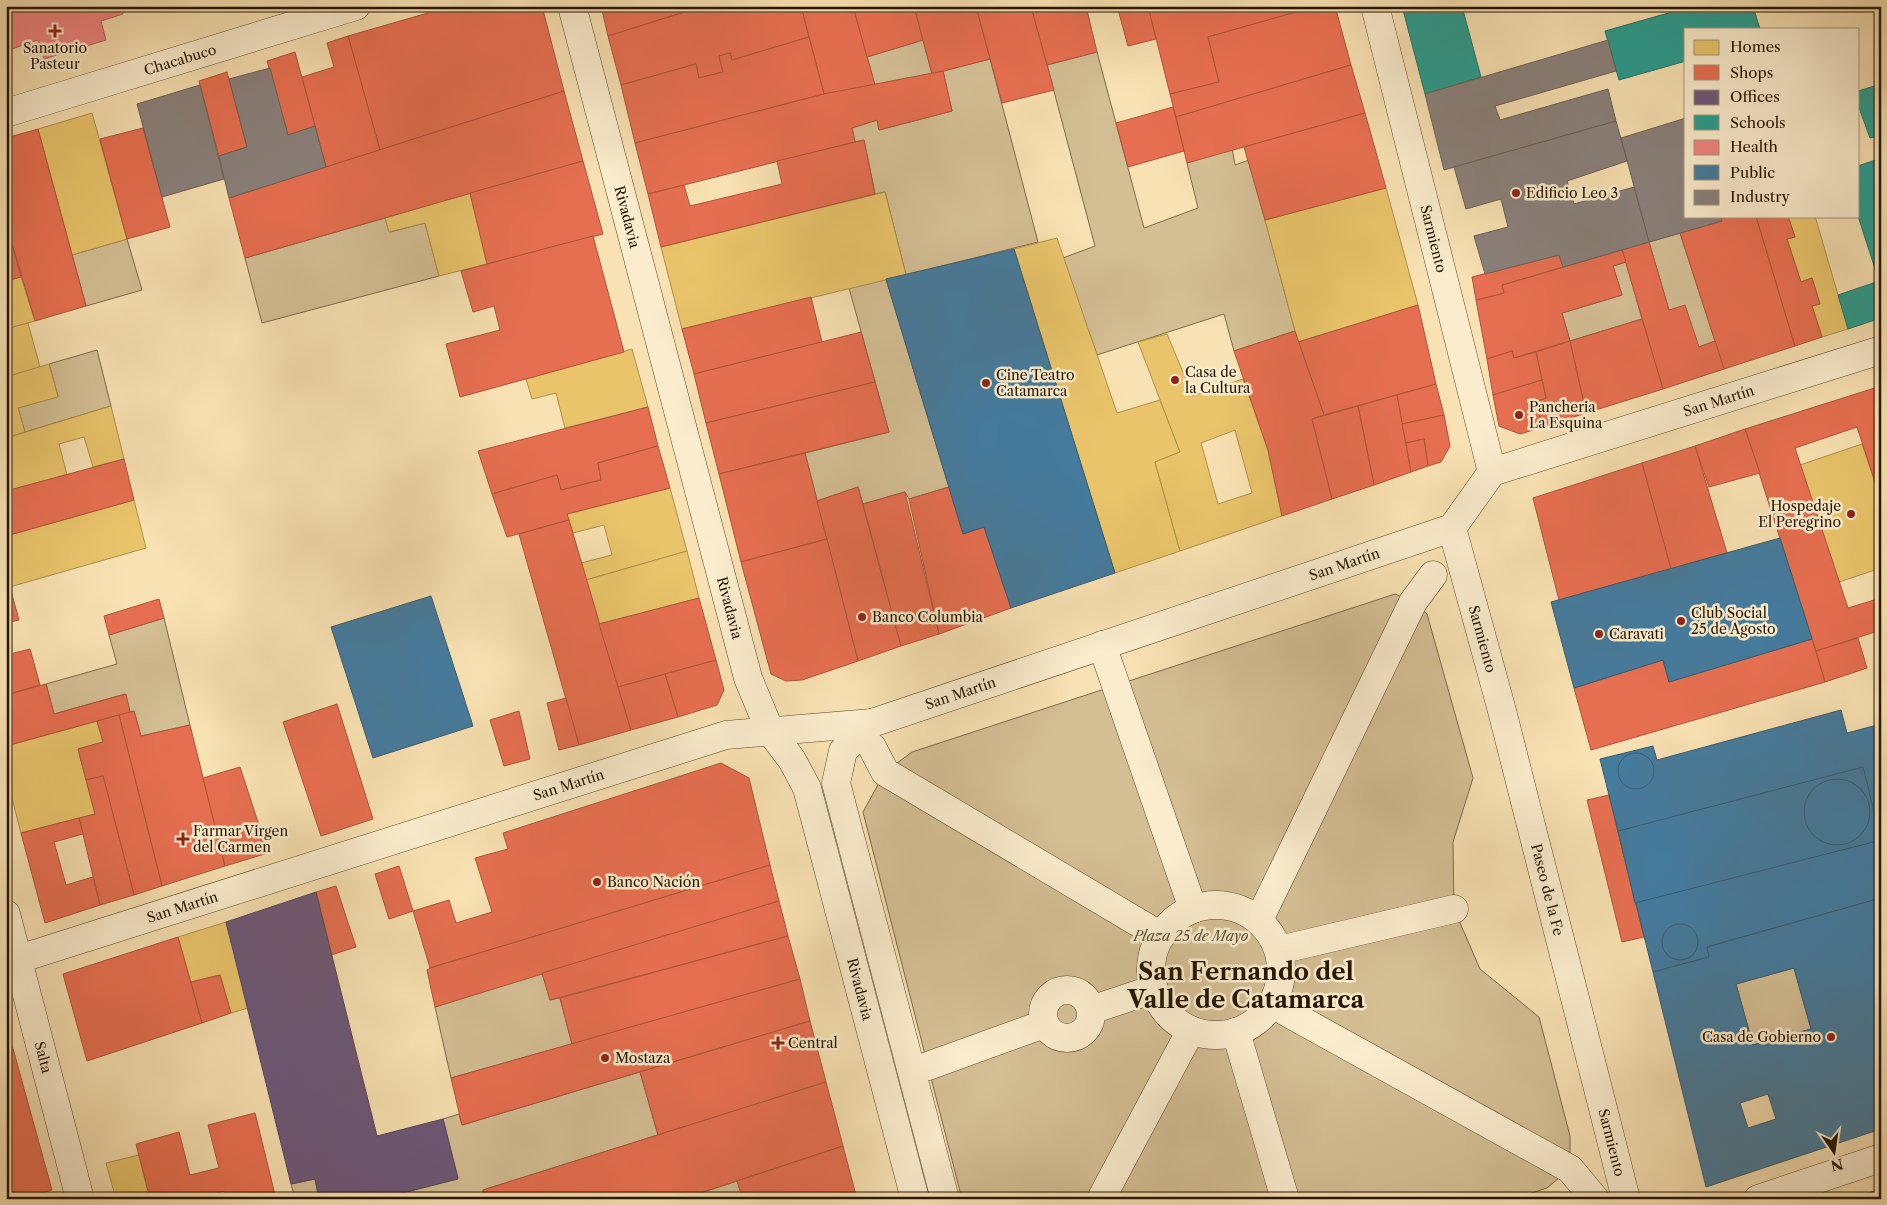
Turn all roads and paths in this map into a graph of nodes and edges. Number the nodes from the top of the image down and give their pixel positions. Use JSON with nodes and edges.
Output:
{"nodes":[{"id":1,"x":356,"y":6,"type":"edge"},
{"id":2,"x":572,"y":6,"type":"edge"},
{"id":3,"x":1376,"y":6,"type":"edge"},
{"id":4,"x":6,"y":113,"type":"edge"},
{"id":5,"x":1881,"y":350,"type":"edge"},
{"id":6,"x":1492,"y":472,"type":"junction"},
{"id":7,"x":1452,"y":528,"type":"junction"},
{"id":8,"x":1433,"y":575,"type":"dead end"},
{"id":9,"x":1102,"y":645,"type":"junction"},
{"id":10,"x":1497,"y":693,"type":"joint"},
{"id":11,"x":770,"y":731,"type":"junction"},
{"id":12,"x":872,"y":735,"type":"junction"},
{"id":13,"x":1193,"y":909,"type":"junction"},
{"id":14,"x":1454,"y":909,"type":"dead end"},
{"id":15,"x":6,"y":914,"type":"edge"},
{"id":16,"x":1259,"y":920,"type":"junction"},
{"id":17,"x":1161,"y":936,"type":"junction"},
{"id":18,"x":1279,"y":950,"type":"junction"},
{"id":19,"x":12,"y":961,"type":"edge"},
{"id":20,"x":1154,"y":990,"type":"junction"},
{"id":21,"x":1272,"y":1004,"type":"junction"},
{"id":22,"x":1091,"y":1010,"type":"junction"},
{"id":23,"x":1044,"y":1024,"type":"junction"},
{"id":24,"x":1191,"y":1030,"type":"junction"},
{"id":25,"x":1236,"y":1032,"type":"junction"},
{"id":26,"x":928,"y":1066,"type":"dead end"},
{"id":27,"x":1597,"y":1087,"type":"joint"},
{"id":28,"x":1881,"y":1158,"type":"edge"},
{"id":29,"x":80,"y":1199,"type":"edge"},
{"id":30,"x":915,"y":1199,"type":"edge"},
{"id":31,"x":945,"y":1199,"type":"edge"},
{"id":32,"x":1101,"y":1199,"type":"edge"},
{"id":33,"x":1285,"y":1199,"type":"edge"},
{"id":34,"x":1595,"y":1199,"type":"edge"},
{"id":35,"x":1626,"y":1199,"type":"edge"},
{"id":36,"x":1758,"y":1199,"type":"edge"}],
"edges":[{"from":1,"to":4,"type":"street","name":"Chacabuco"},
{"from":2,"to":11,"type":"street","name":"Rivadavia"},
{"from":3,"to":6,"type":"street","name":"Sarmiento"},
{"from":5,"to":6,"type":"street","name":"San Martín"},
{"from":6,"to":7,"type":"street"},
{"from":7,"to":9,"type":"street","name":"San Martín"},
{"from":7,"to":10,"type":"street","name":"Sarmiento"},
{"from":8,"to":16,"type":"street"},
{"from":9,"to":12,"type":"street","name":"San Martín"},
{"from":9,"to":13,"type":"street"},
{"from":10,"to":27,"type":"street","name":"Paseo de la Fe"},
{"from":11,"to":12,"type":"street","name":"San Martín"},
{"from":11,"to":19,"type":"street","name":"San Martín"},
{"from":11,"to":30,"type":"street","name":"Rivadavia"},
{"from":12,"to":17,"type":"street"},
{"from":12,"to":31,"type":"street","name":"Rivadavia"},
{"from":13,"to":16,"type":"street"},
{"from":13,"to":17,"type":"street"},
{"from":14,"to":18,"type":"street"},
{"from":15,"to":19,"type":"street","name":"Salta"},
{"from":16,"to":18,"type":"street"},
{"from":17,"to":20,"type":"street"},
{"from":18,"to":21,"type":"street"},
{"from":19,"to":29,"type":"street","name":"Salta"},
{"from":20,"to":22,"type":"street"},
{"from":20,"to":24,"type":"street"},
{"from":21,"to":25,"type":"street"},
{"from":21,"to":34,"type":"street"},
{"from":22,"to":23,"type":"street"},
{"from":22,"to":23,"type":"street"},
{"from":23,"to":26,"type":"street"},
{"from":24,"to":25,"type":"street"},
{"from":24,"to":32,"type":"street"},
{"from":25,"to":33,"type":"street"},
{"from":27,"to":35,"type":"street","name":"Sarmiento"},
{"from":28,"to":36,"type":"street"}]}
